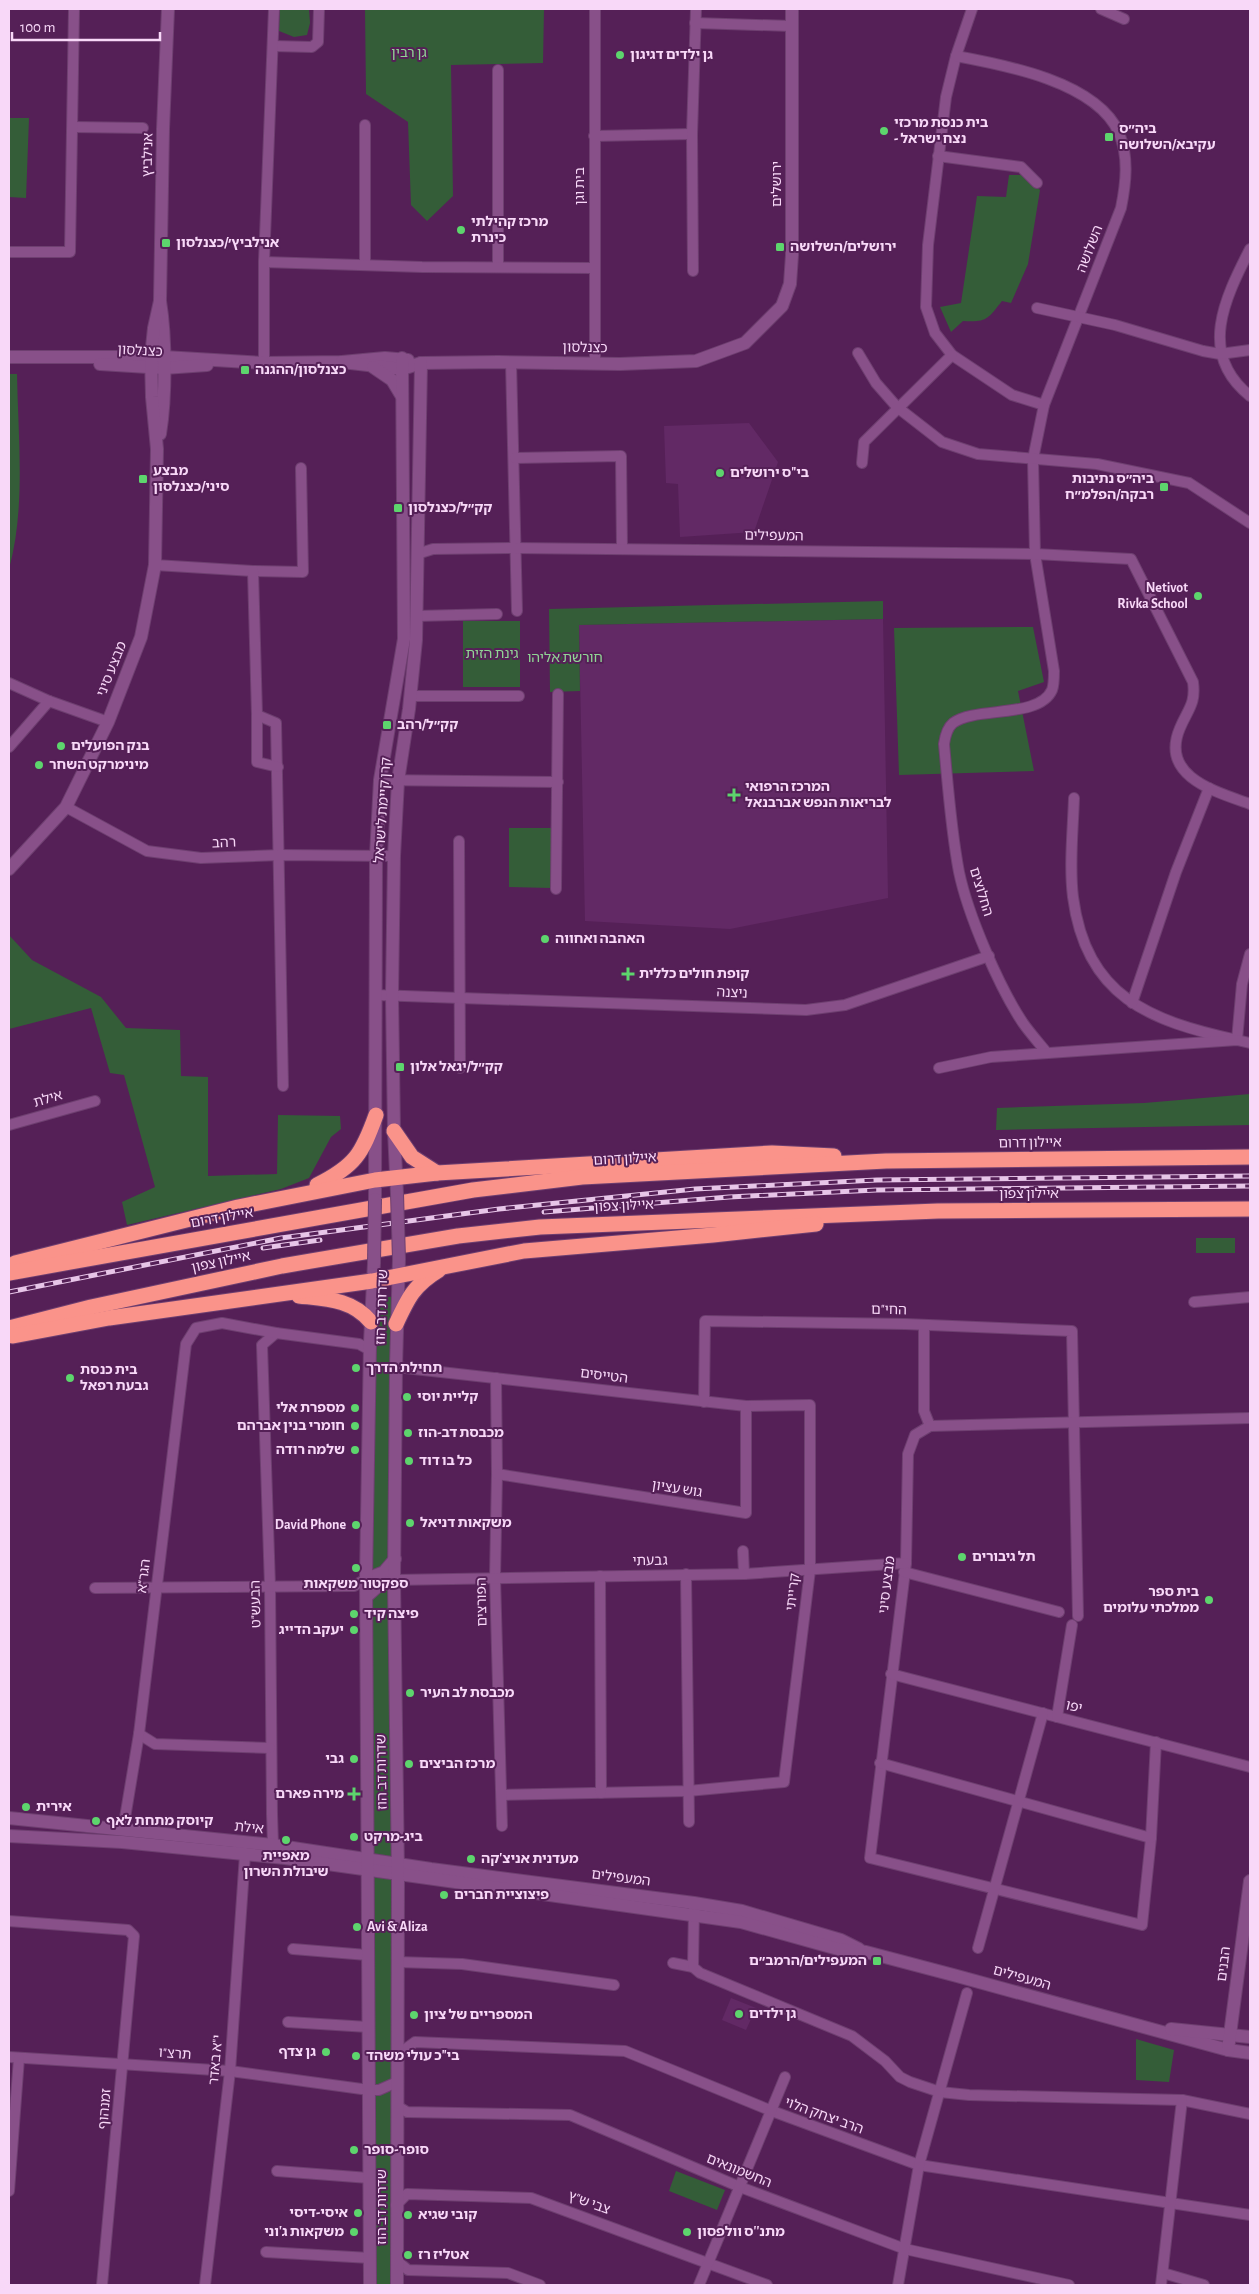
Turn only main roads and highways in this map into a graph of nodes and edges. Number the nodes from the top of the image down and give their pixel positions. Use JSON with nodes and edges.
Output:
{"nodes":[{"id":1,"x":376,"y":1115,"type":"road end"},
{"id":2,"x":394,"y":1131,"type":"road end"},
{"id":3,"x":1250,"y":1156,"type":"edge"},
{"id":4,"x":886,"y":1161,"type":"junction"},
{"id":5,"x":437,"y":1173,"type":"junction"},
{"id":6,"x":300,"y":1194,"type":"junction"},
{"id":7,"x":1250,"y":1209,"type":"edge"},
{"id":8,"x":938,"y":1211,"type":"junction"},
{"id":9,"x":9,"y":1264,"type":"edge"},
{"id":10,"x":448,"y":1265,"type":"junction"},
{"id":11,"x":9,"y":1273,"type":"edge"},
{"id":12,"x":277,"y":1294,"type":"junction"},
{"id":13,"x":396,"y":1324,"type":"road end"},
{"id":14,"x":9,"y":1328,"type":"edge"},
{"id":15,"x":370,"y":1329,"type":"road end"},
{"id":16,"x":9,"y":1337,"type":"edge"}],
"edges":[{"from":1,"to":6,"type":"highway"},
{"from":2,"to":5,"type":"highway"},
{"from":3,"to":4,"type":"highway","name":"איילון דרום"},
{"from":4,"to":5,"type":"highway"},
{"from":4,"to":11,"type":"highway","name":"איילון דרום"},
{"from":5,"to":6,"type":"highway"},
{"from":6,"to":9,"type":"highway"},
{"from":7,"to":8,"type":"highway","name":"איילון צפון"},
{"from":8,"to":10,"type":"highway"},
{"from":8,"to":14,"type":"highway","name":"איילון צפון"},
{"from":10,"to":12,"type":"highway"},
{"from":10,"to":13,"type":"highway"},
{"from":12,"to":15,"type":"highway"},
{"from":12,"to":16,"type":"highway"}]}
